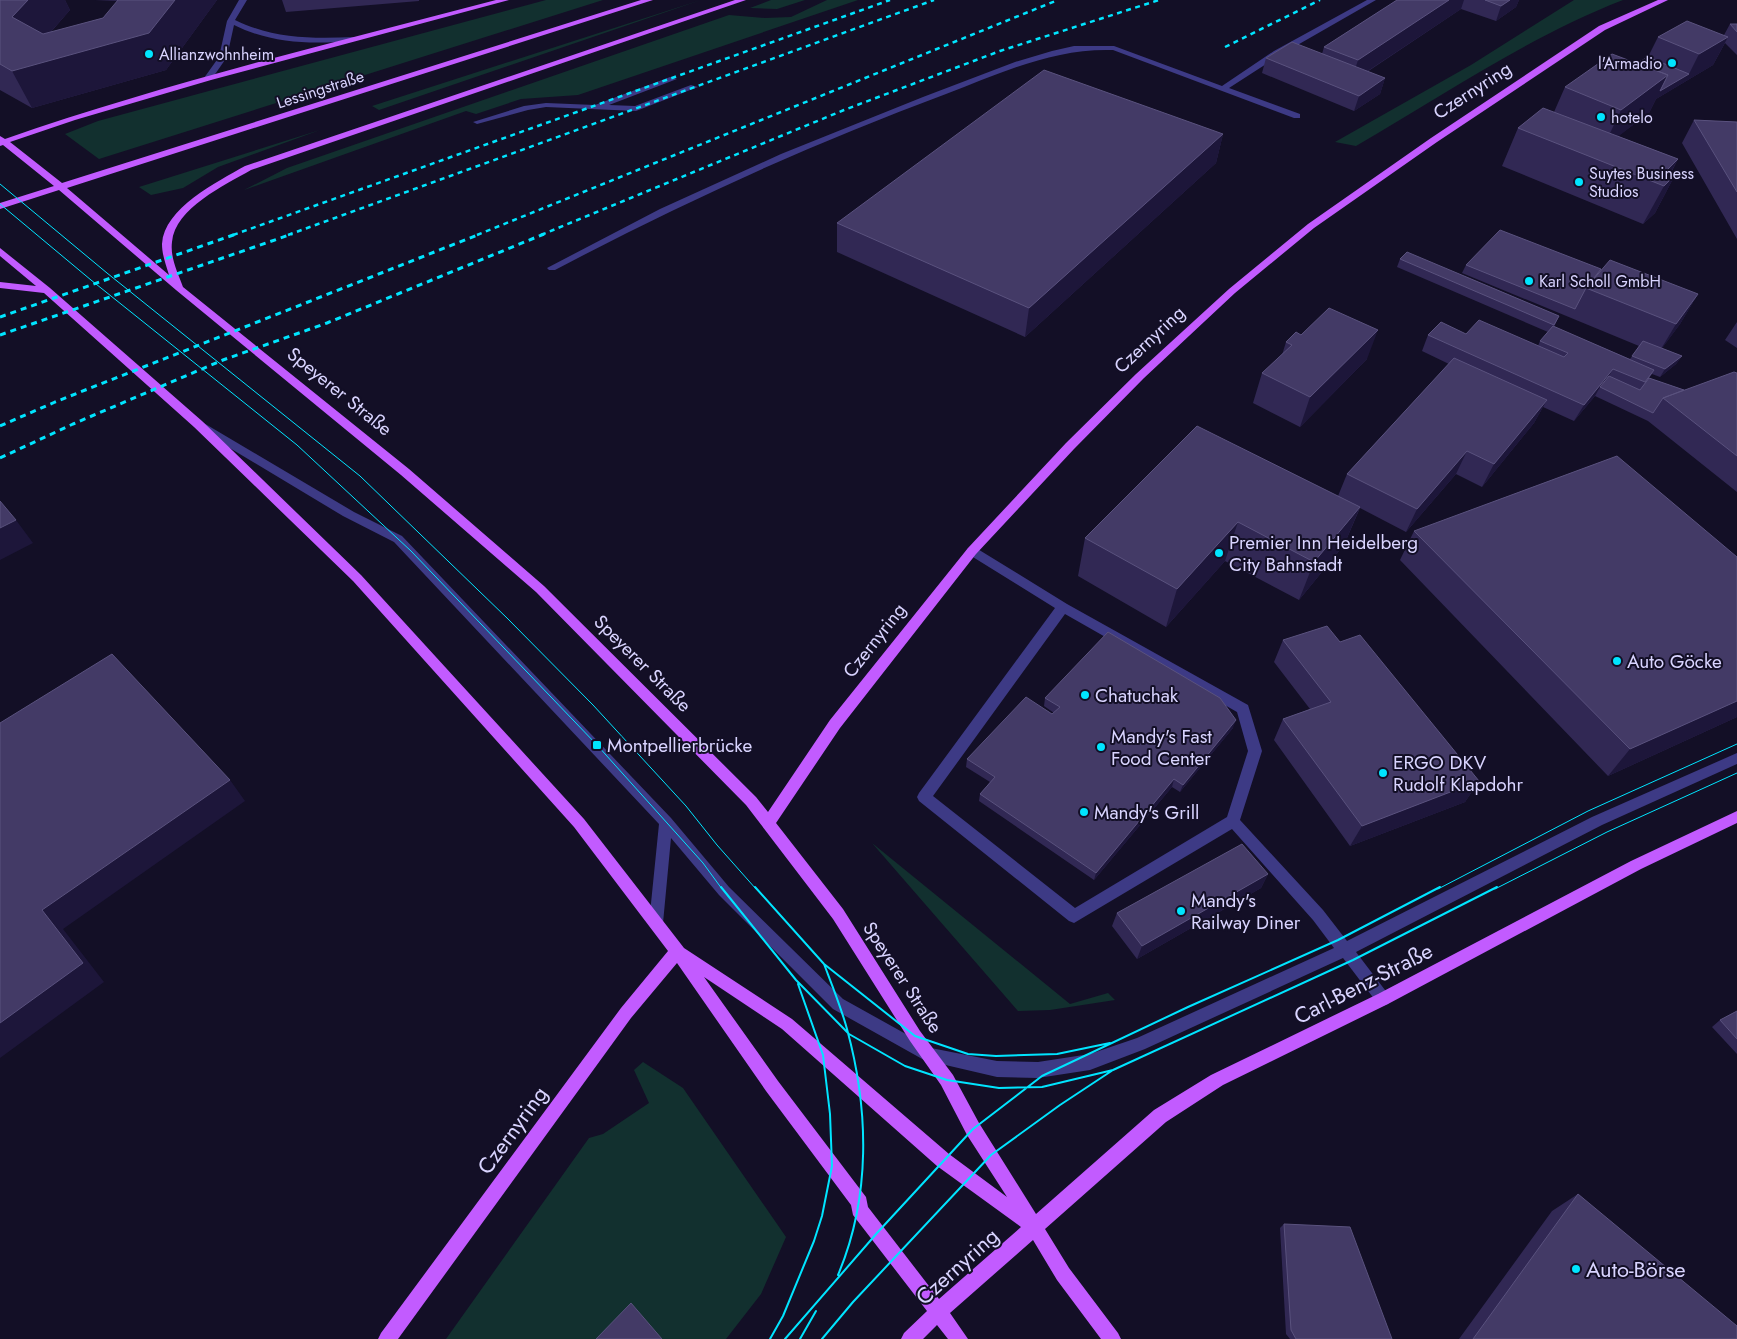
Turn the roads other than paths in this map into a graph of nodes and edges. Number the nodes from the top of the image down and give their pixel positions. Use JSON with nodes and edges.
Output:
{"nodes":[{"id":1,"x":243,"y":0,"type":"edge"},
{"id":2,"x":505,"y":0,"type":"edge"},
{"id":3,"x":649,"y":0,"type":"edge"},
{"id":4,"x":742,"y":0,"type":"edge"},
{"id":5,"x":1372,"y":0,"type":"edge"},
{"id":6,"x":1664,"y":0,"type":"edge"},
{"id":7,"x":232,"y":21,"type":"junction"},
{"id":8,"x":355,"y":39,"type":"junction"},
{"id":9,"x":208,"y":78,"type":"junction"},
{"id":10,"x":673,"y":78,"type":"dead end"},
{"id":11,"x":694,"y":87,"type":"dead end"},
{"id":12,"x":1224,"y":88,"type":"junction"},
{"id":13,"x":596,"y":107,"type":"junction"},
{"id":14,"x":1297,"y":116,"type":"dead end"},
{"id":15,"x":476,"y":122,"type":"dead end"},
{"id":16,"x":1,"y":141,"type":"edge"},
{"id":17,"x":0,"y":206,"type":"edge"},
{"id":18,"x":0,"y":251,"type":"edge"},
{"id":19,"x":552,"y":268,"type":"dead end"},
{"id":20,"x":0,"y":285,"type":"edge"},
{"id":21,"x":179,"y":288,"type":"junction"},
{"id":22,"x":48,"y":291,"type":"junction"},
{"id":23,"x":198,"y":424,"type":"junction"},
{"id":24,"x":972,"y":551,"type":"junction"},
{"id":25,"x":1064,"y":607,"type":"junction"},
{"id":26,"x":1737,"y":758,"type":"edge"},
{"id":27,"x":1737,"y":817,"type":"edge"},
{"id":28,"x":1233,"y":821,"type":"junction"},
{"id":29,"x":666,"y":822,"type":"junction"},
{"id":30,"x":768,"y":823,"type":"junction"},
{"id":31,"x":656,"y":924,"type":"junction"},
{"id":32,"x":1345,"y":950,"type":"junction"},
{"id":33,"x":677,"y":951,"type":"junction"},
{"id":34,"x":1384,"y":999,"type":"junction"},
{"id":35,"x":929,"y":1056,"type":"junction"},
{"id":36,"x":1035,"y":1227,"type":"junction"},
{"id":37,"x":939,"y":1311,"type":"junction"},
{"id":38,"x":387,"y":1339,"type":"edge"},
{"id":39,"x":910,"y":1339,"type":"edge"},
{"id":40,"x":959,"y":1339,"type":"edge"},
{"id":41,"x":1112,"y":1339,"type":"edge"}],
"edges":[{"from":1,"to":7,"type":"street"},
{"from":2,"to":8,"type":"main road"},
{"from":3,"to":17,"type":"main road","name":"Lessingstraße"},
{"from":4,"to":21,"type":"main road"},
{"from":5,"to":12,"type":"street"},
{"from":6,"to":24,"type":"main road","name":"Czernyring"},
{"from":7,"to":8,"type":"street"},
{"from":7,"to":9,"type":"street"},
{"from":8,"to":9,"type":"main road"},
{"from":9,"to":16,"type":"main road"},
{"from":10,"to":13,"type":"street"},
{"from":11,"to":13,"type":"street"},
{"from":12,"to":14,"type":"street"},
{"from":12,"to":19,"type":"street"},
{"from":13,"to":15,"type":"street"},
{"from":16,"to":21,"type":"main road","name":"Speyerer Straße"},
{"from":18,"to":22,"type":"main road"},
{"from":20,"to":22,"type":"main road"},
{"from":21,"to":30,"type":"main road","name":"Speyerer Straße"},
{"from":22,"to":23,"type":"main road"},
{"from":23,"to":29,"type":"street"},
{"from":23,"to":31,"type":"main road"},
{"from":24,"to":25,"type":"street"},
{"from":24,"to":30,"type":"main road","name":"Czernyring"},
{"from":25,"to":28,"type":"street"},
{"from":25,"to":28,"type":"street"},
{"from":26,"to":32,"type":"street"},
{"from":27,"to":34,"type":"main road","name":"Carl-Benz-Straße"},
{"from":28,"to":32,"type":"street"},
{"from":29,"to":31,"type":"street"},
{"from":29,"to":35,"type":"street"},
{"from":30,"to":35,"type":"main road","name":"Speyerer Straße"},
{"from":31,"to":33,"type":"main road"},
{"from":32,"to":34,"type":"street"},
{"from":32,"to":35,"type":"street"},
{"from":33,"to":36,"type":"main road"},
{"from":33,"to":37,"type":"main road"},
{"from":33,"to":38,"type":"main road","name":"Czernyring"},
{"from":34,"to":36,"type":"main road","name":"Carl-Benz-Straße"},
{"from":35,"to":36,"type":"main road","name":"Speyerer Straße"},
{"from":36,"to":37,"type":"main road","name":"Czernyring"},
{"from":36,"to":41,"type":"main road","name":"Speyerer Straße"},
{"from":37,"to":39,"type":"main road","name":"Czernyring"},
{"from":37,"to":40,"type":"main road"}]}
